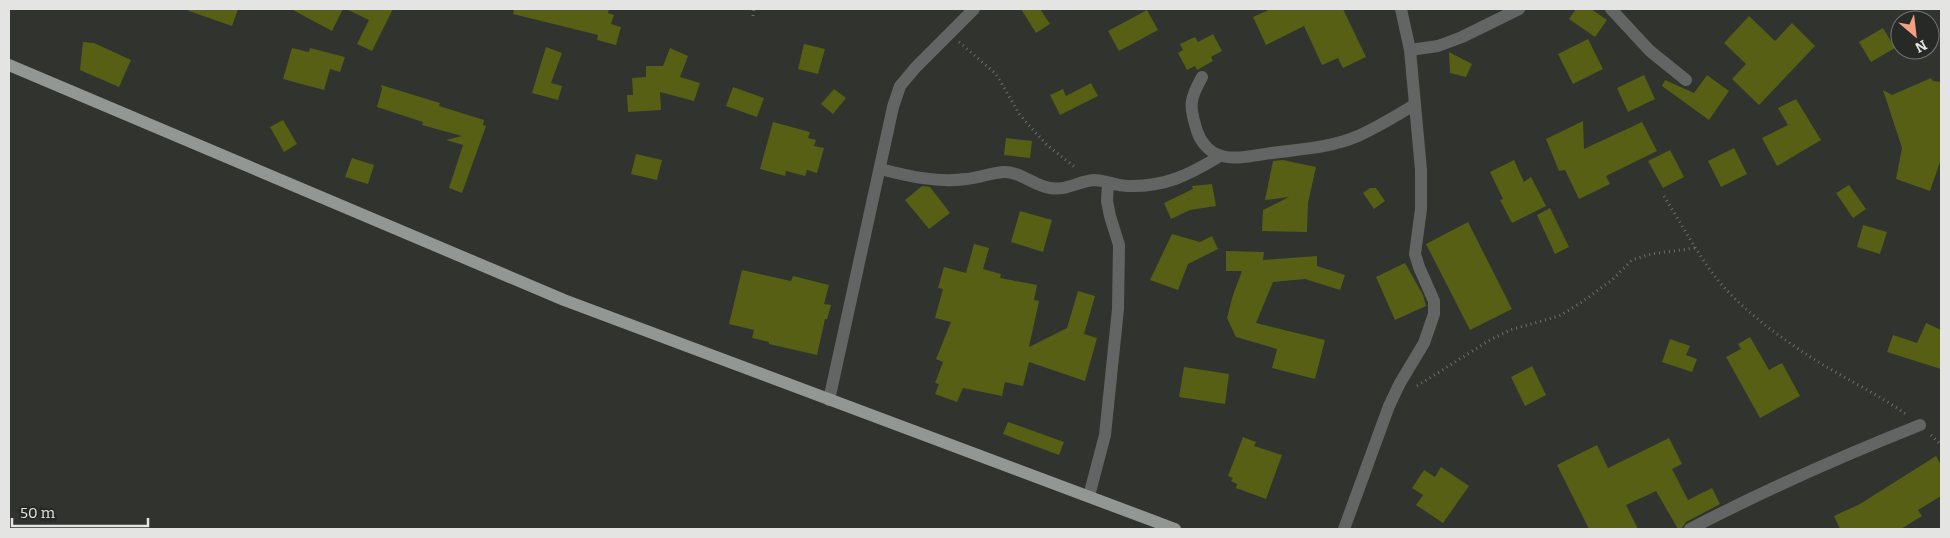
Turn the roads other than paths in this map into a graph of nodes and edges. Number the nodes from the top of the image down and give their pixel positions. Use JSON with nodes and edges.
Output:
{"nodes":[{"id":1,"x":974,"y":9,"type":"edge"},
{"id":2,"x":1401,"y":9,"type":"edge"},
{"id":3,"x":1519,"y":9,"type":"edge"},
{"id":4,"x":1611,"y":9,"type":"edge"},
{"id":5,"x":1410,"y":50,"type":"junction"},
{"id":6,"x":9,"y":66,"type":"edge"},
{"id":7,"x":1202,"y":77,"type":"dead end"},
{"id":8,"x":1686,"y":80,"type":"dead end"},
{"id":9,"x":1414,"y":104,"type":"junction"},
{"id":10,"x":1220,"y":156,"type":"junction"},
{"id":11,"x":880,"y":169,"type":"junction"},
{"id":12,"x":1102,"y":182,"type":"junction"},
{"id":13,"x":829,"y":400,"type":"junction"},
{"id":14,"x":1920,"y":425,"type":"road end"},
{"id":15,"x":1089,"y":496,"type":"junction"},
{"id":16,"x":1176,"y":529,"type":"edge"},
{"id":17,"x":1344,"y":529,"type":"edge"},
{"id":18,"x":1690,"y":529,"type":"edge"}],
"edges":[{"from":1,"to":11,"type":"street"},
{"from":2,"to":5,"type":"street"},
{"from":3,"to":5,"type":"street"},
{"from":4,"to":8,"type":"street"},
{"from":5,"to":9,"type":"street"},
{"from":6,"to":13,"type":"main road"},
{"from":7,"to":10,"type":"street"},
{"from":9,"to":10,"type":"street"},
{"from":9,"to":17,"type":"street"},
{"from":10,"to":12,"type":"street"},
{"from":11,"to":12,"type":"street"},
{"from":11,"to":13,"type":"street"},
{"from":12,"to":15,"type":"street"},
{"from":13,"to":15,"type":"main road"},
{"from":14,"to":18,"type":"street"},
{"from":15,"to":16,"type":"main road"}]}
